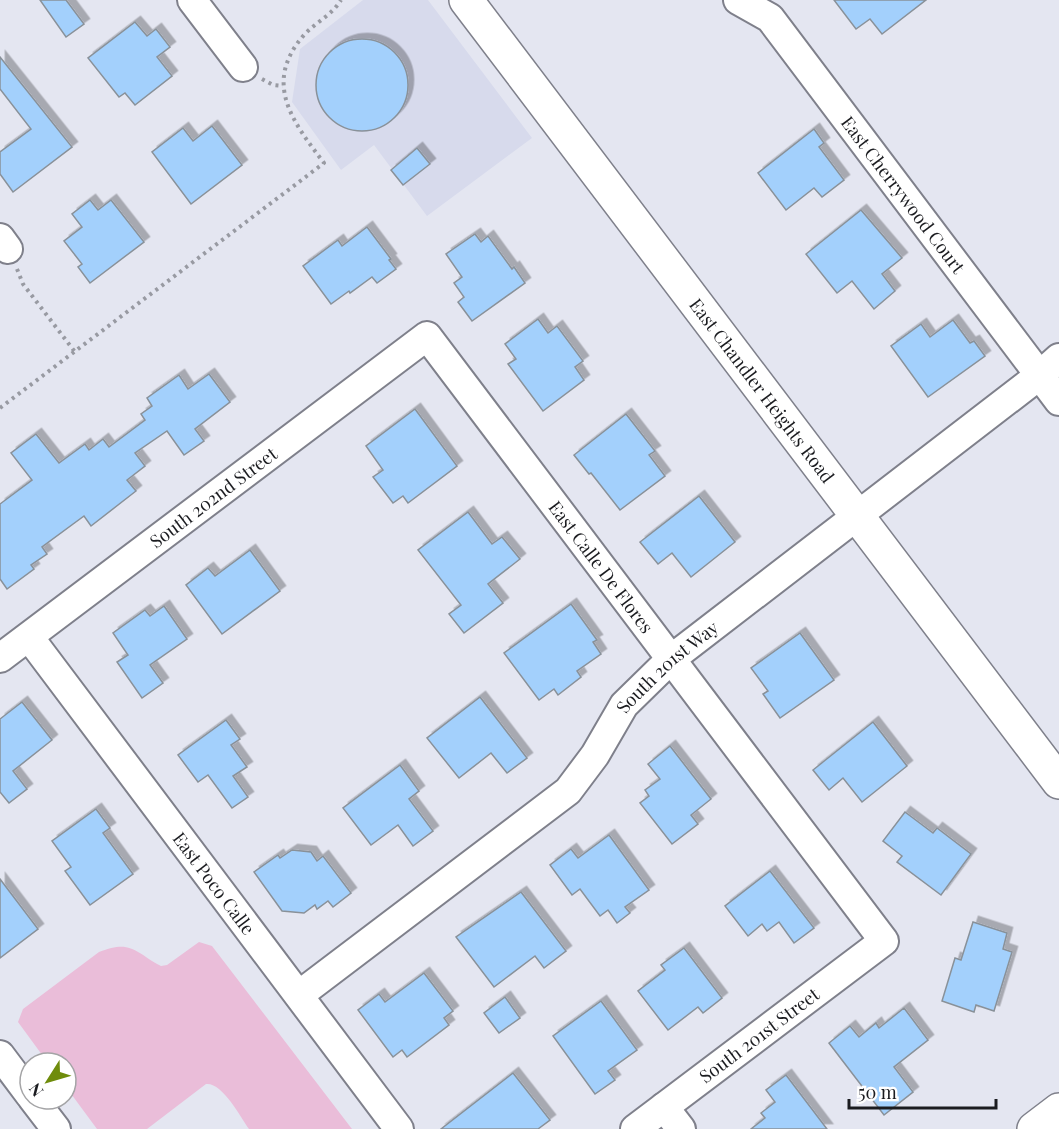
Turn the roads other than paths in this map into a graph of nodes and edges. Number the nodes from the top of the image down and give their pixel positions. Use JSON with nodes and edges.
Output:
{"nodes":[{"id":1,"x":192,"y":0,"type":"edge"},
{"id":2,"x":466,"y":0,"type":"edge"},
{"id":3,"x":738,"y":0,"type":"edge"},
{"id":4,"x":243,"y":67,"type":"dead end"},
{"id":5,"x":427,"y":336,"type":"joint"},
{"id":6,"x":1049,"y":366,"type":"edge"},
{"id":7,"x":1059,"y":401,"type":"edge"},
{"id":8,"x":858,"y":515,"type":"junction"},
{"id":9,"x":29,"y":637,"type":"junction"},
{"id":10,"x":0,"y":658,"type":"edge"},
{"id":11,"x":671,"y":659,"type":"junction"},
{"id":12,"x":1059,"y":782,"type":"edge"},
{"id":13,"x":884,"y":941,"type":"joint"},
{"id":14,"x":299,"y":996,"type":"junction"},
{"id":15,"x":0,"y":1055,"type":"edge"},
{"id":16,"x":18,"y":1079,"type":"edge"},
{"id":17,"x":664,"y":1107,"type":"junction"},
{"id":18,"x":1059,"y":1110,"type":"edge"},
{"id":19,"x":42,"y":1111,"type":"edge"},
{"id":20,"x":56,"y":1129,"type":"edge"},
{"id":21,"x":399,"y":1129,"type":"edge"},
{"id":22,"x":634,"y":1129,"type":"edge"},
{"id":23,"x":681,"y":1129,"type":"edge"},
{"id":24,"x":1034,"y":1129,"type":"edge"}],
"edges":[{"from":1,"to":4,"type":"street"},
{"from":2,"to":8,"type":"main road","name":"East Chandler Heights Road"},
{"from":3,"to":6,"type":"street","name":"East Cherrywood Court"},
{"from":5,"to":9,"type":"street","name":"South 202nd Street"},
{"from":5,"to":11,"type":"street","name":"East Calle De Flores"},
{"from":6,"to":7,"type":"street","name":"East Cherrywood Court"},
{"from":6,"to":8,"type":"street","name":"South 201st Way"},
{"from":8,"to":11,"type":"street","name":"South 201st Way"},
{"from":8,"to":12,"type":"main road","name":"East Chandler Heights Road"},
{"from":9,"to":10,"type":"street","name":"South 202nd Street"},
{"from":9,"to":14,"type":"street","name":"East Poco Calle"},
{"from":11,"to":13,"type":"street","name":"East Calle De Flores"},
{"from":11,"to":14,"type":"street","name":"South 201st Way"},
{"from":13,"to":17,"type":"street","name":"South 201st Street"},
{"from":14,"to":21,"type":"street","name":"East Poco Calle"},
{"from":15,"to":16,"type":"street"},
{"from":17,"to":22,"type":"street","name":"South 201st Street"},
{"from":17,"to":23,"type":"street"},
{"from":18,"to":24,"type":"main road"},
{"from":19,"to":20,"type":"street"}]}
